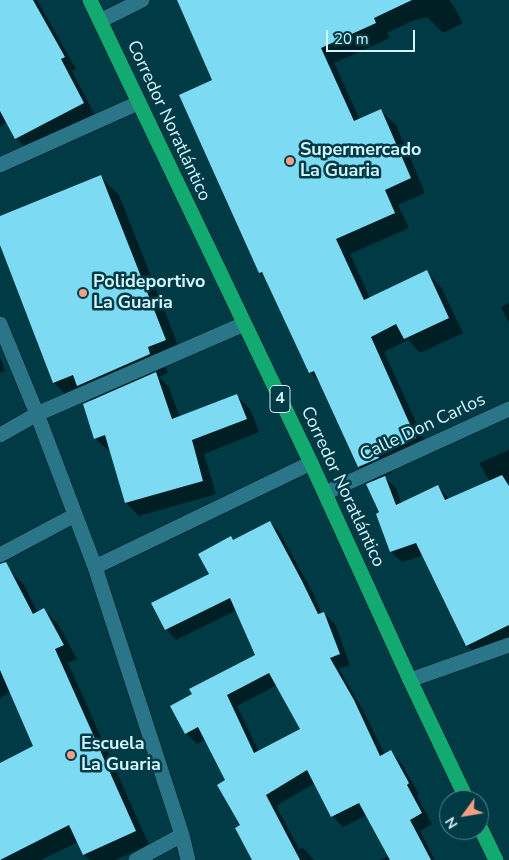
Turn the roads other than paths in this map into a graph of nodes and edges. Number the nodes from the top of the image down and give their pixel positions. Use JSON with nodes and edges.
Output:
{"nodes":[{"id":1,"x":90,"y":0,"type":"edge"},
{"id":2,"x":142,"y":0,"type":"edge"},
{"id":3,"x":100,"y":22,"type":"junction"},
{"id":4,"x":138,"y":102,"type":"junction"},
{"id":5,"x":0,"y":165,"type":"edge"},
{"id":6,"x":0,"y":324,"type":"edge"},
{"id":7,"x":244,"y":324,"type":"junction"},
{"id":8,"x":509,"y":409,"type":"edge"},
{"id":9,"x":37,"y":414,"type":"junction"},
{"id":10,"x":0,"y":435,"type":"edge"},
{"id":11,"x":311,"y":463,"type":"junction"},
{"id":12,"x":325,"y":493,"type":"junction"},
{"id":13,"x":75,"y":515,"type":"junction"},
{"id":14,"x":0,"y":555,"type":"edge"},
{"id":15,"x":95,"y":567,"type":"junction"},
{"id":16,"x":509,"y":645,"type":"edge"},
{"id":17,"x":410,"y":680,"type":"junction"},
{"id":18,"x":462,"y":790,"type":"edge"},
{"id":19,"x":182,"y":835,"type":"junction"},
{"id":20,"x":486,"y":840,"type":"edge"},
{"id":21,"x":136,"y":860,"type":"edge"},
{"id":22,"x":188,"y":860,"type":"edge"},
{"id":23,"x":496,"y":860,"type":"edge"}],
"edges":[{"from":1,"to":3,"type":"highway","name":"Corredor Noratlántico","number":"4"},
{"from":2,"to":3,"type":"street"},
{"from":3,"to":4,"type":"highway","name":"Corredor Noratlántico","number":"4"},
{"from":4,"to":5,"type":"street"},
{"from":4,"to":7,"type":"highway","name":"Corredor Noratlántico","number":"4"},
{"from":6,"to":9,"type":"street"},
{"from":7,"to":9,"type":"street"},
{"from":7,"to":11,"type":"highway","name":"Corredor Noratlántico","number":"4"},
{"from":8,"to":12,"type":"street","name":"Calle Don Carlos"},
{"from":9,"to":10,"type":"street"},
{"from":9,"to":13,"type":"street"},
{"from":11,"to":12,"type":"highway","name":"Corredor Noratlántico","number":"4"},
{"from":11,"to":15,"type":"street"},
{"from":12,"to":17,"type":"highway","name":"Corredor Noratlántico","number":"4"},
{"from":13,"to":14,"type":"street"},
{"from":13,"to":15,"type":"street"},
{"from":15,"to":19,"type":"street"},
{"from":16,"to":17,"type":"street"},
{"from":17,"to":18,"type":"highway","name":"Corredor Noratlántico","number":"4"},
{"from":19,"to":21,"type":"street"},
{"from":19,"to":22,"type":"street"},
{"from":20,"to":23,"type":"highway"}]}
